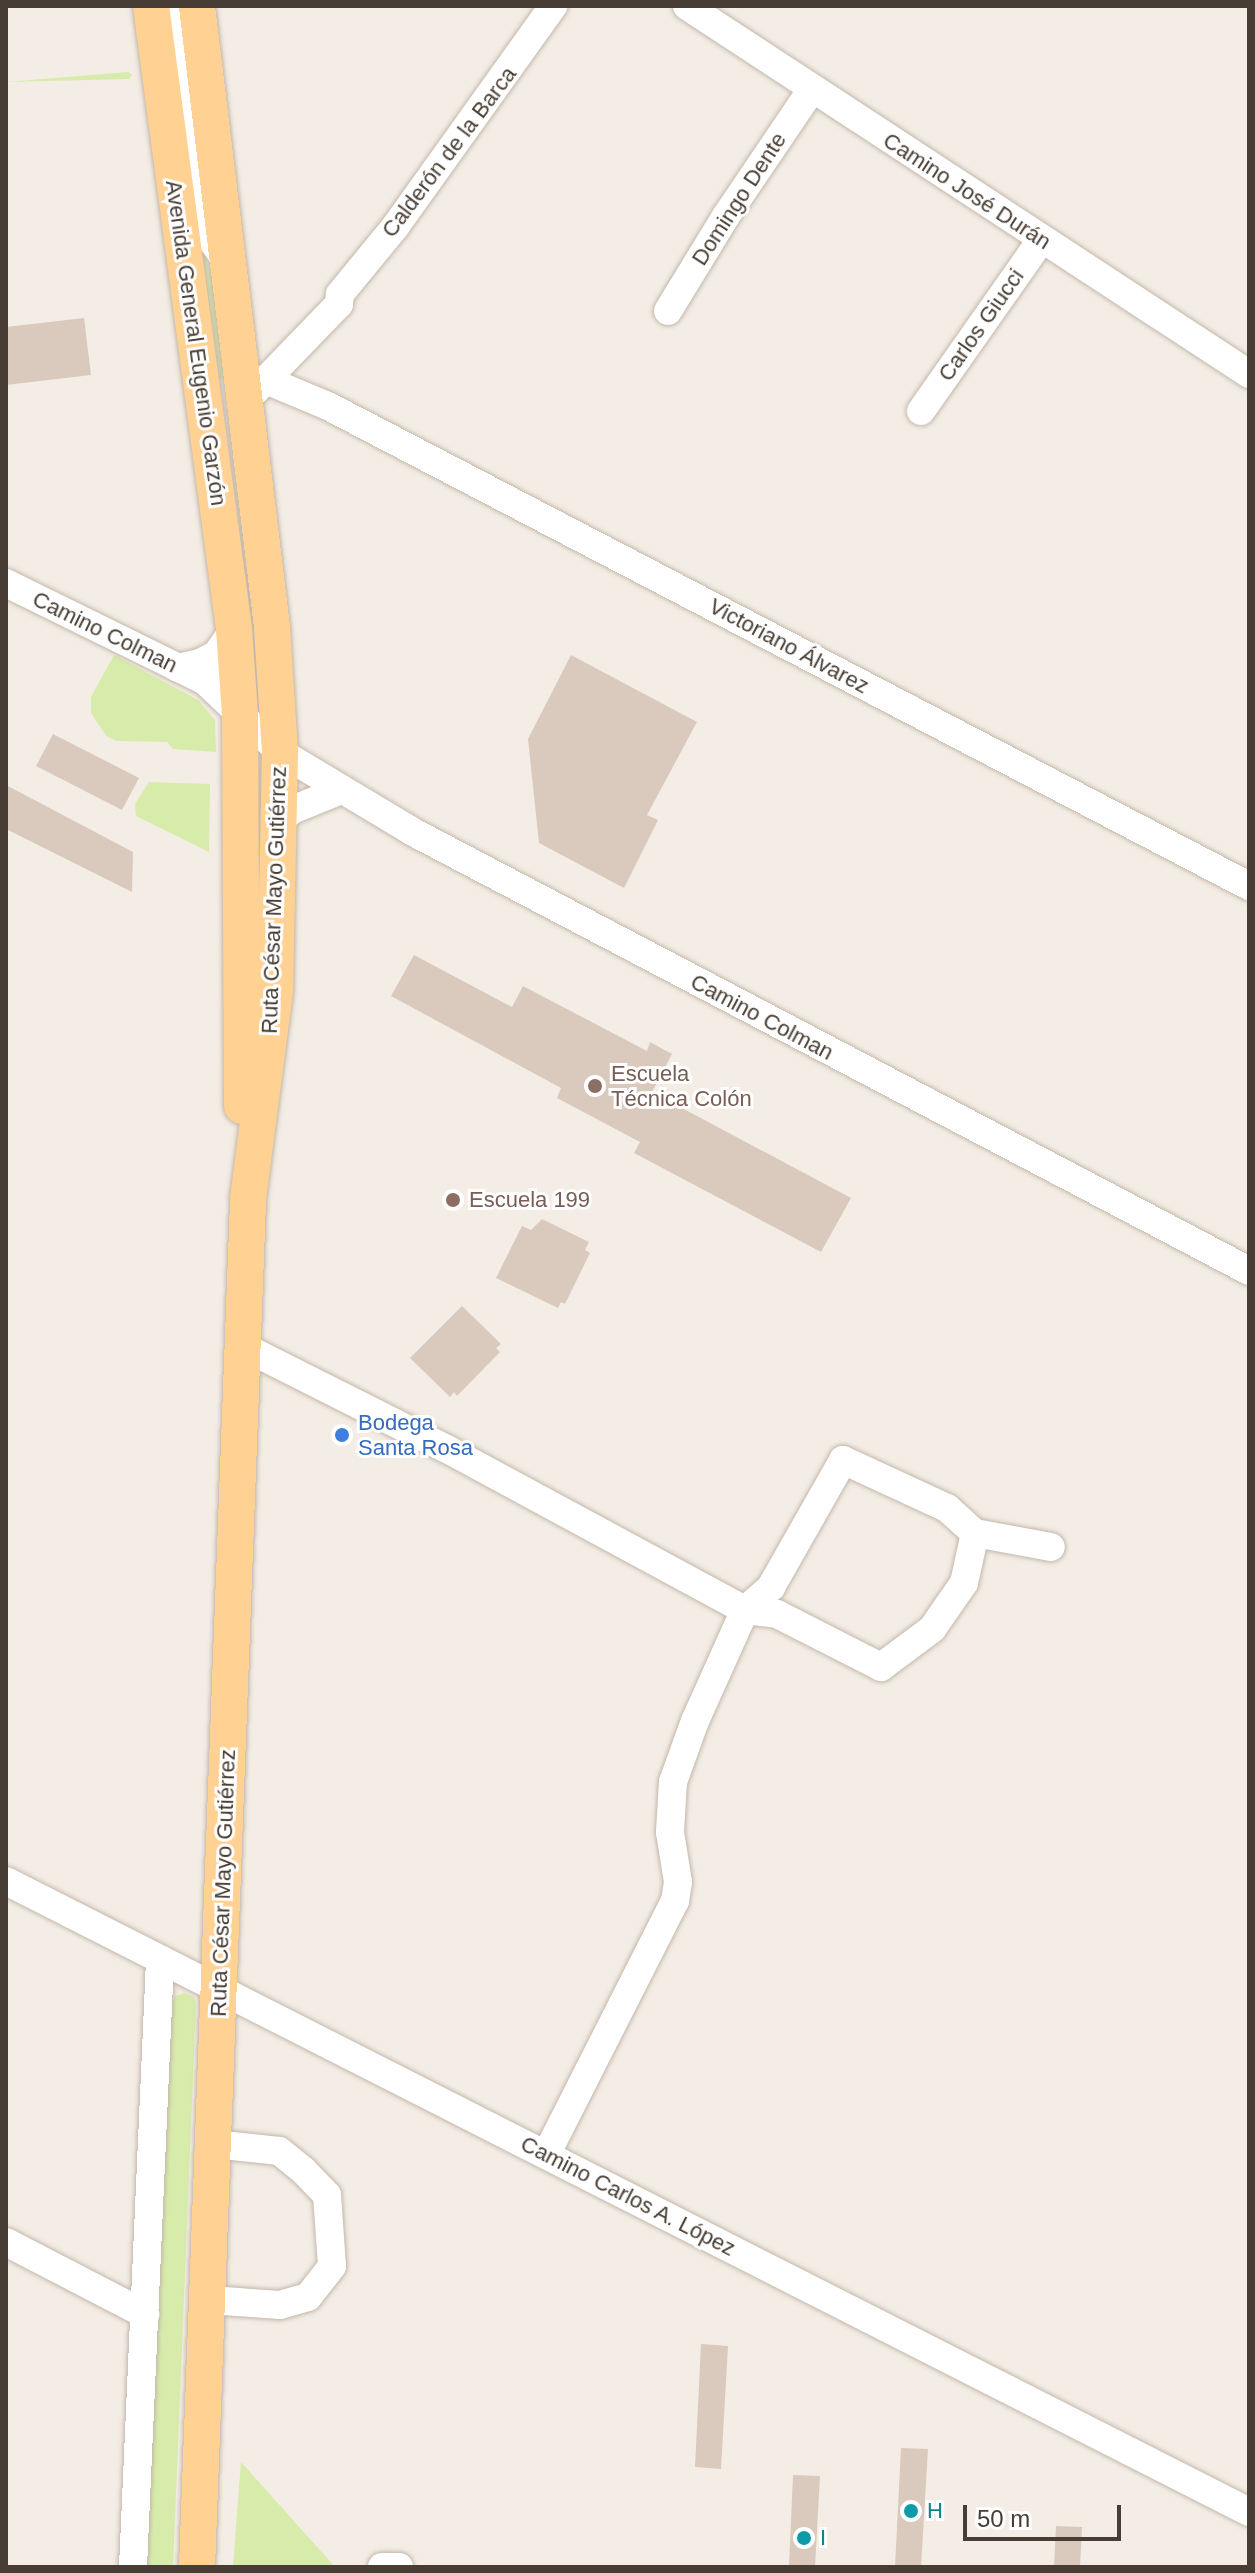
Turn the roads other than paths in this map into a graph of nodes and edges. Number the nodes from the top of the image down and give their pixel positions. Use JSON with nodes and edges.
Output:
{"nodes":[{"id":1,"x":151,"y":6,"type":"edge"},
{"id":2,"x":179,"y":6,"type":"edge"},
{"id":3,"x":197,"y":6,"type":"edge"},
{"id":4,"x":553,"y":6,"type":"edge"},
{"id":5,"x":687,"y":6,"type":"edge"},
{"id":6,"x":812,"y":89,"type":"junction"},
{"id":7,"x":1041,"y":240,"type":"junction"},
{"id":8,"x":228,"y":264,"type":"junction"},
{"id":9,"x":340,"y":294,"type":"junction"},
{"id":10,"x":668,"y":311,"type":"dead end"},
{"id":11,"x":290,"y":356,"type":"junction"},
{"id":12,"x":1249,"y":374,"type":"edge"},
{"id":13,"x":251,"y":387,"type":"junction"},
{"id":14,"x":328,"y":406,"type":"junction"},
{"id":15,"x":921,"y":411,"type":"dead end"},
{"id":16,"x":205,"y":416,"type":"junction"},
{"id":17,"x":214,"y":478,"type":"junction"},
{"id":18,"x":6,"y":583,"type":"edge"},
{"id":19,"x":234,"y":629,"type":"junction"},
{"id":20,"x":178,"y":668,"type":"junction"},
{"id":21,"x":243,"y":680,"type":"junction"},
{"id":22,"x":260,"y":755,"type":"junction"},
{"id":23,"x":341,"y":790,"type":"junction"},
{"id":24,"x":279,"y":821,"type":"junction"},
{"id":25,"x":1249,"y":886,"type":"edge"},
{"id":26,"x":276,"y":937,"type":"junction"},
{"id":27,"x":248,"y":1199,"type":"junction"},
{"id":28,"x":1249,"y":1271,"type":"edge"},
{"id":29,"x":242,"y":1346,"type":"junction"},
{"id":30,"x":975,"y":1533,"type":"junction"},
{"id":31,"x":1051,"y":1547,"type":"dead end"},
{"id":32,"x":745,"y":1610,"type":"junction"},
{"id":33,"x":6,"y":1881,"type":"edge"},
{"id":34,"x":160,"y":1960,"type":"junction"},
{"id":35,"x":219,"y":1989,"type":"junction"},
{"id":36,"x":213,"y":2144,"type":"junction"},
{"id":37,"x":547,"y":2153,"type":"junction"},
{"id":38,"x":6,"y":2242,"type":"edge"},
{"id":39,"x":6,"y":2264,"type":"edge"},
{"id":40,"x":209,"y":2300,"type":"junction"},
{"id":41,"x":145,"y":2324,"type":"junction"},
{"id":42,"x":1249,"y":2512,"type":"edge"},
{"id":43,"x":133,"y":2567,"type":"edge"},
{"id":44,"x":197,"y":2567,"type":"edge"},
{"id":45,"x":382,"y":2567,"type":"edge"},
{"id":46,"x":399,"y":2567,"type":"edge"}],
"edges":[{"from":1,"to":16,"type":"main road","name":"Avenida General Eugenio Garzón"},
{"from":2,"to":8,"type":"street","name":"Avenida General Eugenio Garzón"},
{"from":3,"to":8,"type":"main road","name":"Avenida General Eugenio Garzón"},
{"from":4,"to":9,"type":"street","name":"Calderón de la Barca"},
{"from":5,"to":6,"type":"street","name":"Camino José Durán"},
{"from":6,"to":7,"type":"street","name":"Camino José Durán"},
{"from":6,"to":10,"type":"street","name":"Domingo Dente"},
{"from":7,"to":12,"type":"street","name":"Camino José Durán"},
{"from":7,"to":15,"type":"street","name":"Carlos Giucci"},
{"from":8,"to":13,"type":"main road","name":"Avenida General Eugenio Garzón"},
{"from":9,"to":11,"type":"street","name":"Calderón de la Barca"},
{"from":9,"to":13,"type":"street","name":"Calderón de la Barca"},
{"from":11,"to":13,"type":"street","name":"Calderón de la Barca"},
{"from":11,"to":14,"type":"street","name":"Victoriano Álvarez"},
{"from":13,"to":14,"type":"street","name":"Victoriano Álvarez"},
{"from":13,"to":16,"type":"street","name":"Calderón de la Barca"},
{"from":13,"to":21,"type":"main road","name":"Avenida General Eugenio Garzón"},
{"from":14,"to":25,"type":"street","name":"Victoriano Álvarez"},
{"from":16,"to":17,"type":"main road","name":"Avenida General Eugenio Garzón"},
{"from":17,"to":19,"type":"main road","name":"Avenida General Eugenio Garzón"},
{"from":17,"to":21,"type":"main road"},
{"from":18,"to":20,"type":"street","name":"Camino Colman"},
{"from":19,"to":20,"type":"street"},
{"from":19,"to":21,"type":"main road","name":"Avenida General Eugenio Garzón"},
{"from":20,"to":21,"type":"street","name":"Camino Colman"},
{"from":21,"to":22,"type":"main road","name":"Ruta César Mayo Gutiérrez"},
{"from":21,"to":22,"type":"main road","name":"Ruta César Mayo Gutiérrez"},
{"from":22,"to":23,"type":"street","name":"Camino Colman"},
{"from":22,"to":24,"type":"main road","name":"Ruta César Mayo Gutiérrez"},
{"from":22,"to":26,"type":"main road"},
{"from":22,"to":27,"type":"main road","name":"Ruta César Mayo Gutiérrez"},
{"from":23,"to":24,"type":"street"},
{"from":23,"to":28,"type":"street","name":"Camino Colman"},
{"from":24,"to":26,"type":"main road","name":"Ruta César Mayo Gutiérrez"},
{"from":26,"to":27,"type":"main road","name":"Ruta César Mayo Gutiérrez"},
{"from":27,"to":29,"type":"main road","name":"Ruta César Mayo Gutiérrez"},
{"from":29,"to":32,"type":"street"},
{"from":29,"to":35,"type":"main road","name":"Ruta César Mayo Gutiérrez"},
{"from":30,"to":31,"type":"street"},
{"from":30,"to":32,"type":"street"},
{"from":30,"to":32,"type":"street"},
{"from":32,"to":37,"type":"street"},
{"from":33,"to":34,"type":"street","name":"Camino Carlos A. López"},
{"from":34,"to":35,"type":"street","name":"Camino Carlos A. López"},
{"from":34,"to":41,"type":"street"},
{"from":35,"to":36,"type":"main road","name":"Ruta César Mayo Gutiérrez"},
{"from":35,"to":37,"type":"street","name":"Camino Carlos A. López"},
{"from":36,"to":40,"type":"main road","name":"Ruta César Mayo Gutiérrez"},
{"from":36,"to":40,"type":"street"},
{"from":37,"to":42,"type":"street","name":"Camino Carlos A. López"},
{"from":38,"to":41,"type":"street"},
{"from":39,"to":41,"type":"street"},
{"from":40,"to":44,"type":"main road","name":"Ruta César Mayo Gutiérrez"},
{"from":41,"to":43,"type":"street"},
{"from":45,"to":46,"type":"street"}]}
